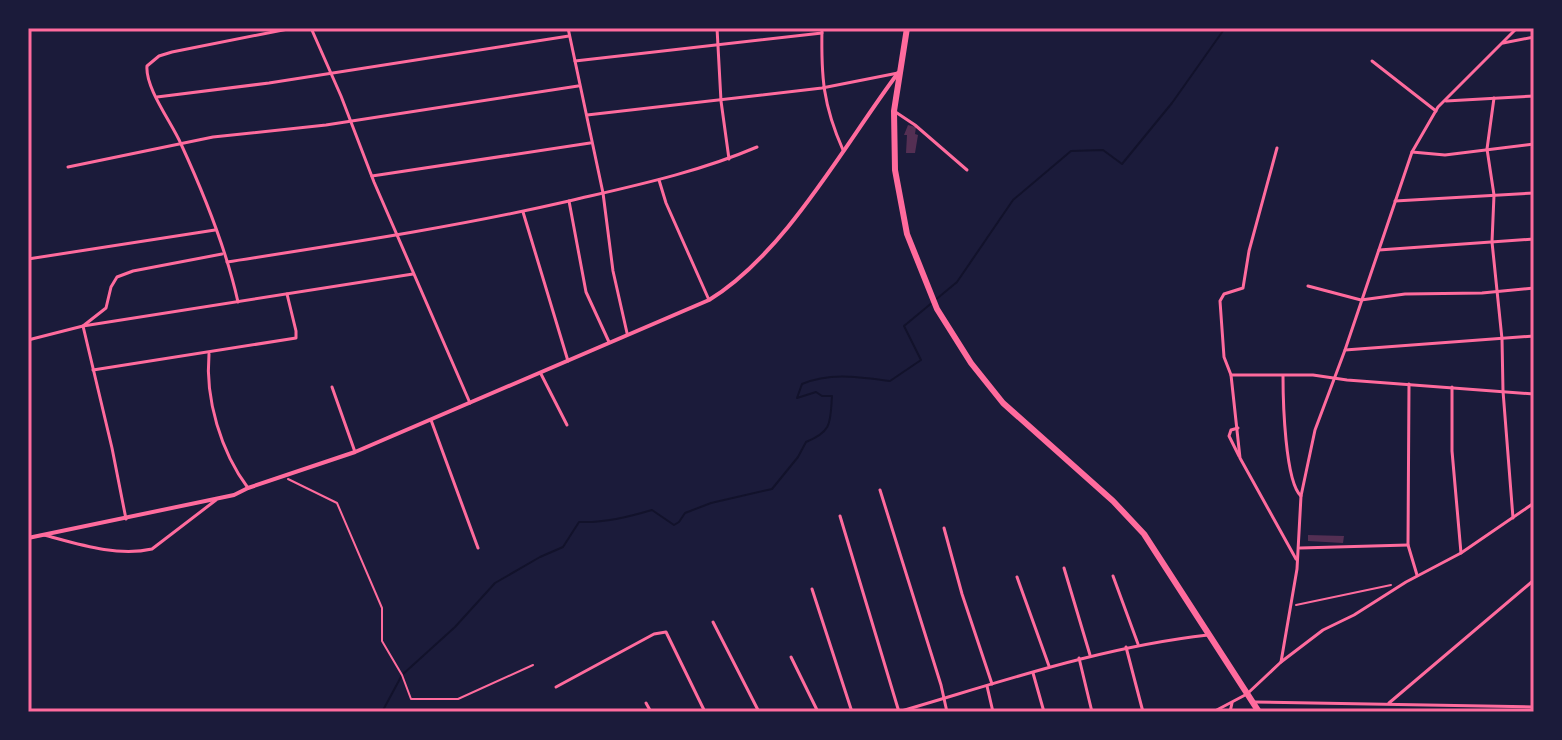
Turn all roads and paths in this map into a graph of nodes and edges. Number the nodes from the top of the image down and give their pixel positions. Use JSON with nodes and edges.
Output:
{"nodes":[{"id":1,"x":293,"y":28,"type":"edge"},
{"id":2,"x":311,"y":28,"type":"edge"},
{"id":3,"x":568,"y":28,"type":"edge"},
{"id":4,"x":717,"y":28,"type":"edge"},
{"id":5,"x":907,"y":28,"type":"edge"},
{"id":6,"x":1517,"y":28,"type":"edge"},
{"id":7,"x":822,"y":30,"type":"edge"},
{"id":8,"x":569,"y":36,"type":"junction"},
{"id":9,"x":1534,"y":37,"type":"edge"},
{"id":10,"x":1503,"y":43,"type":"junction"},
{"id":11,"x":717,"y":45,"type":"junction"},
{"id":12,"x":575,"y":61,"type":"junction"},
{"id":13,"x":1372,"y":61,"type":"dead end"},
{"id":14,"x":329,"y":72,"type":"junction"},
{"id":15,"x":898,"y":73,"type":"junction"},
{"id":16,"x":578,"y":86,"type":"junction"},
{"id":17,"x":822,"y":88,"type":"junction"},
{"id":18,"x":1534,"y":96,"type":"edge"},
{"id":19,"x":157,"y":97,"type":"junction"},
{"id":20,"x":1494,"y":98,"type":"junction"},
{"id":21,"x":721,"y":101,"type":"junction"},
{"id":22,"x":1445,"y":101,"type":"junction"},
{"id":23,"x":894,"y":111,"type":"junction"},
{"id":24,"x":1436,"y":111,"type":"junction"},
{"id":25,"x":587,"y":115,"type":"junction"},
{"id":26,"x":351,"y":121,"type":"junction"},
{"id":27,"x":590,"y":143,"type":"junction"},
{"id":28,"x":181,"y":144,"type":"junction"},
{"id":29,"x":1534,"y":144,"type":"edge"},
{"id":30,"x":757,"y":147,"type":"dead end"},
{"id":31,"x":1277,"y":148,"type":"dead end"},
{"id":32,"x":1487,"y":149,"type":"junction"},
{"id":33,"x":843,"y":150,"type":"junction"},
{"id":34,"x":1412,"y":152,"type":"junction"},
{"id":35,"x":729,"y":159,"type":"junction"},
{"id":36,"x":68,"y":167,"type":"dead end"},
{"id":37,"x":967,"y":170,"type":"dead end"},
{"id":38,"x":372,"y":176,"type":"junction"},
{"id":39,"x":659,"y":180,"type":"junction"},
{"id":40,"x":603,"y":193,"type":"junction"},
{"id":41,"x":1534,"y":193,"type":"edge"},
{"id":42,"x":1494,"y":195,"type":"junction"},
{"id":43,"x":569,"y":201,"type":"junction"},
{"id":44,"x":1395,"y":201,"type":"junction"},
{"id":45,"x":523,"y":212,"type":"junction"},
{"id":46,"x":215,"y":230,"type":"junction"},
{"id":47,"x":397,"y":236,"type":"junction"},
{"id":48,"x":1534,"y":239,"type":"edge"},
{"id":49,"x":1492,"y":242,"type":"junction"},
{"id":50,"x":1379,"y":250,"type":"junction"},
{"id":51,"x":224,"y":254,"type":"junction"},
{"id":52,"x":28,"y":259,"type":"edge"},
{"id":53,"x":227,"y":262,"type":"junction"},
{"id":54,"x":413,"y":274,"type":"junction"},
{"id":55,"x":1308,"y":286,"type":"dead end"},
{"id":56,"x":1534,"y":288,"type":"edge"},
{"id":57,"x":1497,"y":291,"type":"junction"},
{"id":58,"x":287,"y":294,"type":"junction"},
{"id":59,"x":709,"y":300,"type":"junction"},
{"id":60,"x":1361,"y":300,"type":"junction"},
{"id":61,"x":238,"y":302,"type":"junction"},
{"id":62,"x":83,"y":326,"type":"junction"},
{"id":63,"x":627,"y":333,"type":"junction"},
{"id":64,"x":1534,"y":336,"type":"edge"},
{"id":65,"x":1502,"y":339,"type":"junction"},
{"id":66,"x":28,"y":340,"type":"edge"},
{"id":67,"x":609,"y":342,"type":"junction"},
{"id":68,"x":1345,"y":350,"type":"junction"},
{"id":69,"x":209,"y":354,"type":"junction"},
{"id":70,"x":568,"y":361,"type":"junction"},
{"id":71,"x":93,"y":370,"type":"junction"},
{"id":72,"x":541,"y":374,"type":"junction"},
{"id":73,"x":1231,"y":375,"type":"junction"},
{"id":74,"x":1283,"y":376,"type":"junction"},
{"id":75,"x":1334,"y":378,"type":"junction"},
{"id":76,"x":1409,"y":384,"type":"junction"},
{"id":77,"x":332,"y":387,"type":"dead end"},
{"id":78,"x":1452,"y":387,"type":"junction"},
{"id":79,"x":1503,"y":391,"type":"junction"},
{"id":80,"x":1534,"y":394,"type":"edge"},
{"id":81,"x":470,"y":403,"type":"junction"},
{"id":82,"x":431,"y":420,"type":"junction"},
{"id":83,"x":567,"y":425,"type":"dead end"},
{"id":84,"x":1238,"y":428,"type":"junction"},
{"id":85,"x":355,"y":452,"type":"junction"},
{"id":86,"x":1240,"y":458,"type":"junction"},
{"id":87,"x":284,"y":477,"type":"junction"},
{"id":88,"x":248,"y":488,"type":"junction"},
{"id":89,"x":880,"y":490,"type":"dead end"},
{"id":90,"x":1301,"y":496,"type":"junction"},
{"id":91,"x":216,"y":500,"type":"junction"},
{"id":92,"x":1534,"y":503,"type":"edge"},
{"id":93,"x":840,"y":516,"type":"dead end"},
{"id":94,"x":1513,"y":518,"type":"junction"},
{"id":95,"x":126,"y":519,"type":"junction"},
{"id":96,"x":944,"y":528,"type":"dead end"},
{"id":97,"x":44,"y":535,"type":"junction"},
{"id":98,"x":28,"y":538,"type":"edge"},
{"id":99,"x":1408,"y":545,"type":"junction"},
{"id":100,"x":478,"y":548,"type":"dead end"},
{"id":101,"x":1298,"y":548,"type":"junction"},
{"id":102,"x":1461,"y":553,"type":"junction"},
{"id":103,"x":1297,"y":560,"type":"junction"},
{"id":104,"x":1064,"y":568,"type":"dead end"},
{"id":105,"x":1113,"y":576,"type":"dead end"},
{"id":106,"x":1417,"y":576,"type":"junction"},
{"id":107,"x":1017,"y":577,"type":"dead end"},
{"id":108,"x":1534,"y":580,"type":"edge"},
{"id":109,"x":1391,"y":585,"type":"dead end"},
{"id":110,"x":812,"y":589,"type":"dead end"},
{"id":111,"x":1291,"y":606,"type":"junction"},
{"id":112,"x":713,"y":622,"type":"dead end"},
{"id":113,"x":1209,"y":635,"type":"junction"},
{"id":114,"x":1138,"y":644,"type":"junction"},
{"id":115,"x":1126,"y":647,"type":"junction"},
{"id":116,"x":1090,"y":655,"type":"junction"},
{"id":117,"x":791,"y":657,"type":"dead end"},
{"id":118,"x":1079,"y":658,"type":"junction"},
{"id":119,"x":1281,"y":662,"type":"junction"},
{"id":120,"x":533,"y":665,"type":"dead end"},
{"id":121,"x":1049,"y":666,"type":"junction"},
{"id":122,"x":1032,"y":672,"type":"junction"},
{"id":123,"x":989,"y":685,"type":"junction"},
{"id":124,"x":556,"y":687,"type":"dead end"},
{"id":125,"x":1247,"y":694,"type":"junction"},
{"id":126,"x":945,"y":698,"type":"junction"},
{"id":127,"x":1253,"y":702,"type":"junction"},
{"id":128,"x":646,"y":703,"type":"dead end"},
{"id":129,"x":1232,"y":703,"type":"junction"},
{"id":130,"x":1389,"y":703,"type":"junction"},
{"id":131,"x":1534,"y":707,"type":"edge"},
{"id":132,"x":651,"y":712,"type":"edge"},
{"id":133,"x":705,"y":712,"type":"edge"},
{"id":134,"x":759,"y":712,"type":"edge"},
{"id":135,"x":818,"y":712,"type":"edge"},
{"id":136,"x":852,"y":712,"type":"edge"},
{"id":137,"x":898,"y":712,"type":"edge"},
{"id":138,"x":947,"y":712,"type":"edge"},
{"id":139,"x":993,"y":712,"type":"edge"},
{"id":140,"x":1044,"y":712,"type":"edge"},
{"id":141,"x":1092,"y":712,"type":"edge"},
{"id":142,"x":1143,"y":712,"type":"edge"},
{"id":143,"x":1213,"y":712,"type":"edge"},
{"id":144,"x":1230,"y":712,"type":"edge"},
{"id":145,"x":1259,"y":712,"type":"edge"}],
"edges":[{"from":1,"to":19,"type":"street"},
{"from":2,"to":14,"type":"street"},
{"from":3,"to":8,"type":"street"},
{"from":4,"to":11,"type":"street"},
{"from":5,"to":15,"type":"highway"},
{"from":6,"to":10,"type":"street"},
{"from":7,"to":11,"type":"street"},
{"from":7,"to":17,"type":"street"},
{"from":8,"to":12,"type":"street"},
{"from":8,"to":14,"type":"street"},
{"from":9,"to":10,"type":"street"},
{"from":10,"to":22,"type":"street"},
{"from":11,"to":12,"type":"street"},
{"from":11,"to":21,"type":"street"},
{"from":12,"to":16,"type":"street"},
{"from":13,"to":24,"type":"street"},
{"from":14,"to":19,"type":"street"},
{"from":14,"to":26,"type":"street"},
{"from":15,"to":17,"type":"street"},
{"from":15,"to":23,"type":"highway"},
{"from":15,"to":33,"type":"street"},
{"from":16,"to":25,"type":"street"},
{"from":16,"to":26,"type":"street"},
{"from":17,"to":21,"type":"street"},
{"from":17,"to":33,"type":"street"},
{"from":18,"to":20,"type":"street"},
{"from":19,"to":28,"type":"street"},
{"from":20,"to":22,"type":"street"},
{"from":20,"to":32,"type":"street"},
{"from":21,"to":25,"type":"street"},
{"from":21,"to":35,"type":"street"},
{"from":22,"to":24,"type":"street"},
{"from":23,"to":37,"type":"street"},
{"from":23,"to":113,"type":"highway"},
{"from":24,"to":34,"type":"street"},
{"from":25,"to":27,"type":"street"},
{"from":26,"to":28,"type":"street"},
{"from":26,"to":38,"type":"street"},
{"from":27,"to":38,"type":"street"},
{"from":27,"to":40,"type":"street"},
{"from":28,"to":36,"type":"street"},
{"from":28,"to":46,"type":"street"},
{"from":29,"to":32,"type":"street"},
{"from":30,"to":35,"type":"street"},
{"from":31,"to":73,"type":"street"},
{"from":32,"to":34,"type":"street"},
{"from":32,"to":42,"type":"street"},
{"from":33,"to":59,"type":"street"},
{"from":34,"to":44,"type":"street"},
{"from":35,"to":39,"type":"street"},
{"from":38,"to":47,"type":"street"},
{"from":39,"to":40,"type":"street"},
{"from":39,"to":59,"type":"street"},
{"from":40,"to":43,"type":"street"},
{"from":40,"to":63,"type":"street"},
{"from":41,"to":42,"type":"street"},
{"from":42,"to":44,"type":"street"},
{"from":42,"to":49,"type":"street"},
{"from":43,"to":45,"type":"street"},
{"from":43,"to":67,"type":"street"},
{"from":44,"to":50,"type":"street"},
{"from":45,"to":47,"type":"street"},
{"from":45,"to":70,"type":"street"},
{"from":46,"to":51,"type":"street"},
{"from":46,"to":52,"type":"street"},
{"from":47,"to":53,"type":"street"},
{"from":47,"to":54,"type":"street"},
{"from":48,"to":49,"type":"street"},
{"from":49,"to":50,"type":"street"},
{"from":49,"to":57,"type":"street"},
{"from":50,"to":60,"type":"street"},
{"from":51,"to":53,"type":"street"},
{"from":51,"to":62,"type":"street"},
{"from":53,"to":61,"type":"street"},
{"from":54,"to":58,"type":"street"},
{"from":54,"to":81,"type":"street"},
{"from":55,"to":60,"type":"street"},
{"from":56,"to":57,"type":"street"},
{"from":57,"to":60,"type":"street"},
{"from":57,"to":65,"type":"street"},
{"from":58,"to":61,"type":"street"},
{"from":58,"to":69,"type":"street"},
{"from":59,"to":63,"type":"street"},
{"from":60,"to":68,"type":"street"},
{"from":61,"to":62,"type":"street"},
{"from":62,"to":66,"type":"street"},
{"from":62,"to":71,"type":"street"},
{"from":63,"to":67,"type":"street"},
{"from":64,"to":65,"type":"street"},
{"from":65,"to":68,"type":"street"},
{"from":65,"to":79,"type":"street"},
{"from":67,"to":70,"type":"street"},
{"from":68,"to":75,"type":"street"},
{"from":69,"to":71,"type":"street"},
{"from":69,"to":88,"type":"street"},
{"from":70,"to":72,"type":"street"},
{"from":71,"to":95,"type":"street"},
{"from":72,"to":81,"type":"street"},
{"from":72,"to":83,"type":"street"},
{"from":73,"to":74,"type":"street"},
{"from":73,"to":84,"type":"street"},
{"from":74,"to":75,"type":"street"},
{"from":74,"to":90,"type":"street"},
{"from":75,"to":76,"type":"street"},
{"from":75,"to":90,"type":"street"},
{"from":76,"to":78,"type":"street"},
{"from":76,"to":99,"type":"street"},
{"from":77,"to":85,"type":"street"},
{"from":78,"to":79,"type":"street"},
{"from":78,"to":102,"type":"street"},
{"from":79,"to":80,"type":"street"},
{"from":79,"to":94,"type":"street"},
{"from":81,"to":82,"type":"street"},
{"from":82,"to":85,"type":"street"},
{"from":82,"to":100,"type":"street"},
{"from":84,"to":86,"type":"street"},
{"from":84,"to":86,"type":"street"},
{"from":85,"to":87,"type":"street"},
{"from":86,"to":103,"type":"street"},
{"from":87,"to":88,"type":"street"},
{"from":87,"to":120,"type":"path"},
{"from":88,"to":91,"type":"street"},
{"from":89,"to":126,"type":"street"},
{"from":90,"to":101,"type":"street"},
{"from":91,"to":95,"type":"street"},
{"from":91,"to":97,"type":"street"},
{"from":92,"to":94,"type":"street"},
{"from":93,"to":137,"type":"street"},
{"from":94,"to":102,"type":"street"},
{"from":95,"to":97,"type":"street"},
{"from":96,"to":123,"type":"street"},
{"from":97,"to":98,"type":"street"},
{"from":99,"to":101,"type":"street"},
{"from":99,"to":106,"type":"street"},
{"from":101,"to":103,"type":"street"},
{"from":102,"to":106,"type":"street"},
{"from":103,"to":111,"type":"street"},
{"from":104,"to":116,"type":"street"},
{"from":105,"to":114,"type":"street"},
{"from":106,"to":119,"type":"street"},
{"from":107,"to":121,"type":"street"},
{"from":108,"to":130,"type":"street"},
{"from":109,"to":111,"type":"path"},
{"from":110,"to":136,"type":"street"},
{"from":111,"to":119,"type":"street"},
{"from":112,"to":134,"type":"street"},
{"from":113,"to":114,"type":"street"},
{"from":113,"to":125,"type":"highway"},
{"from":114,"to":115,"type":"street"},
{"from":115,"to":116,"type":"street"},
{"from":115,"to":142,"type":"street"},
{"from":116,"to":118,"type":"street"},
{"from":117,"to":135,"type":"street"},
{"from":118,"to":121,"type":"street"},
{"from":118,"to":141,"type":"street"},
{"from":119,"to":125,"type":"street"},
{"from":121,"to":122,"type":"street"},
{"from":122,"to":123,"type":"street"},
{"from":122,"to":140,"type":"street"},
{"from":123,"to":126,"type":"street"},
{"from":123,"to":139,"type":"street"},
{"from":124,"to":133,"type":"street"},
{"from":125,"to":127,"type":"highway"},
{"from":125,"to":129,"type":"street"},
{"from":126,"to":137,"type":"street"},
{"from":126,"to":138,"type":"street"},
{"from":127,"to":130,"type":"street"},
{"from":127,"to":145,"type":"highway"},
{"from":128,"to":132,"type":"street"},
{"from":129,"to":143,"type":"street"},
{"from":129,"to":144,"type":"street"},
{"from":130,"to":131,"type":"street"}]}
